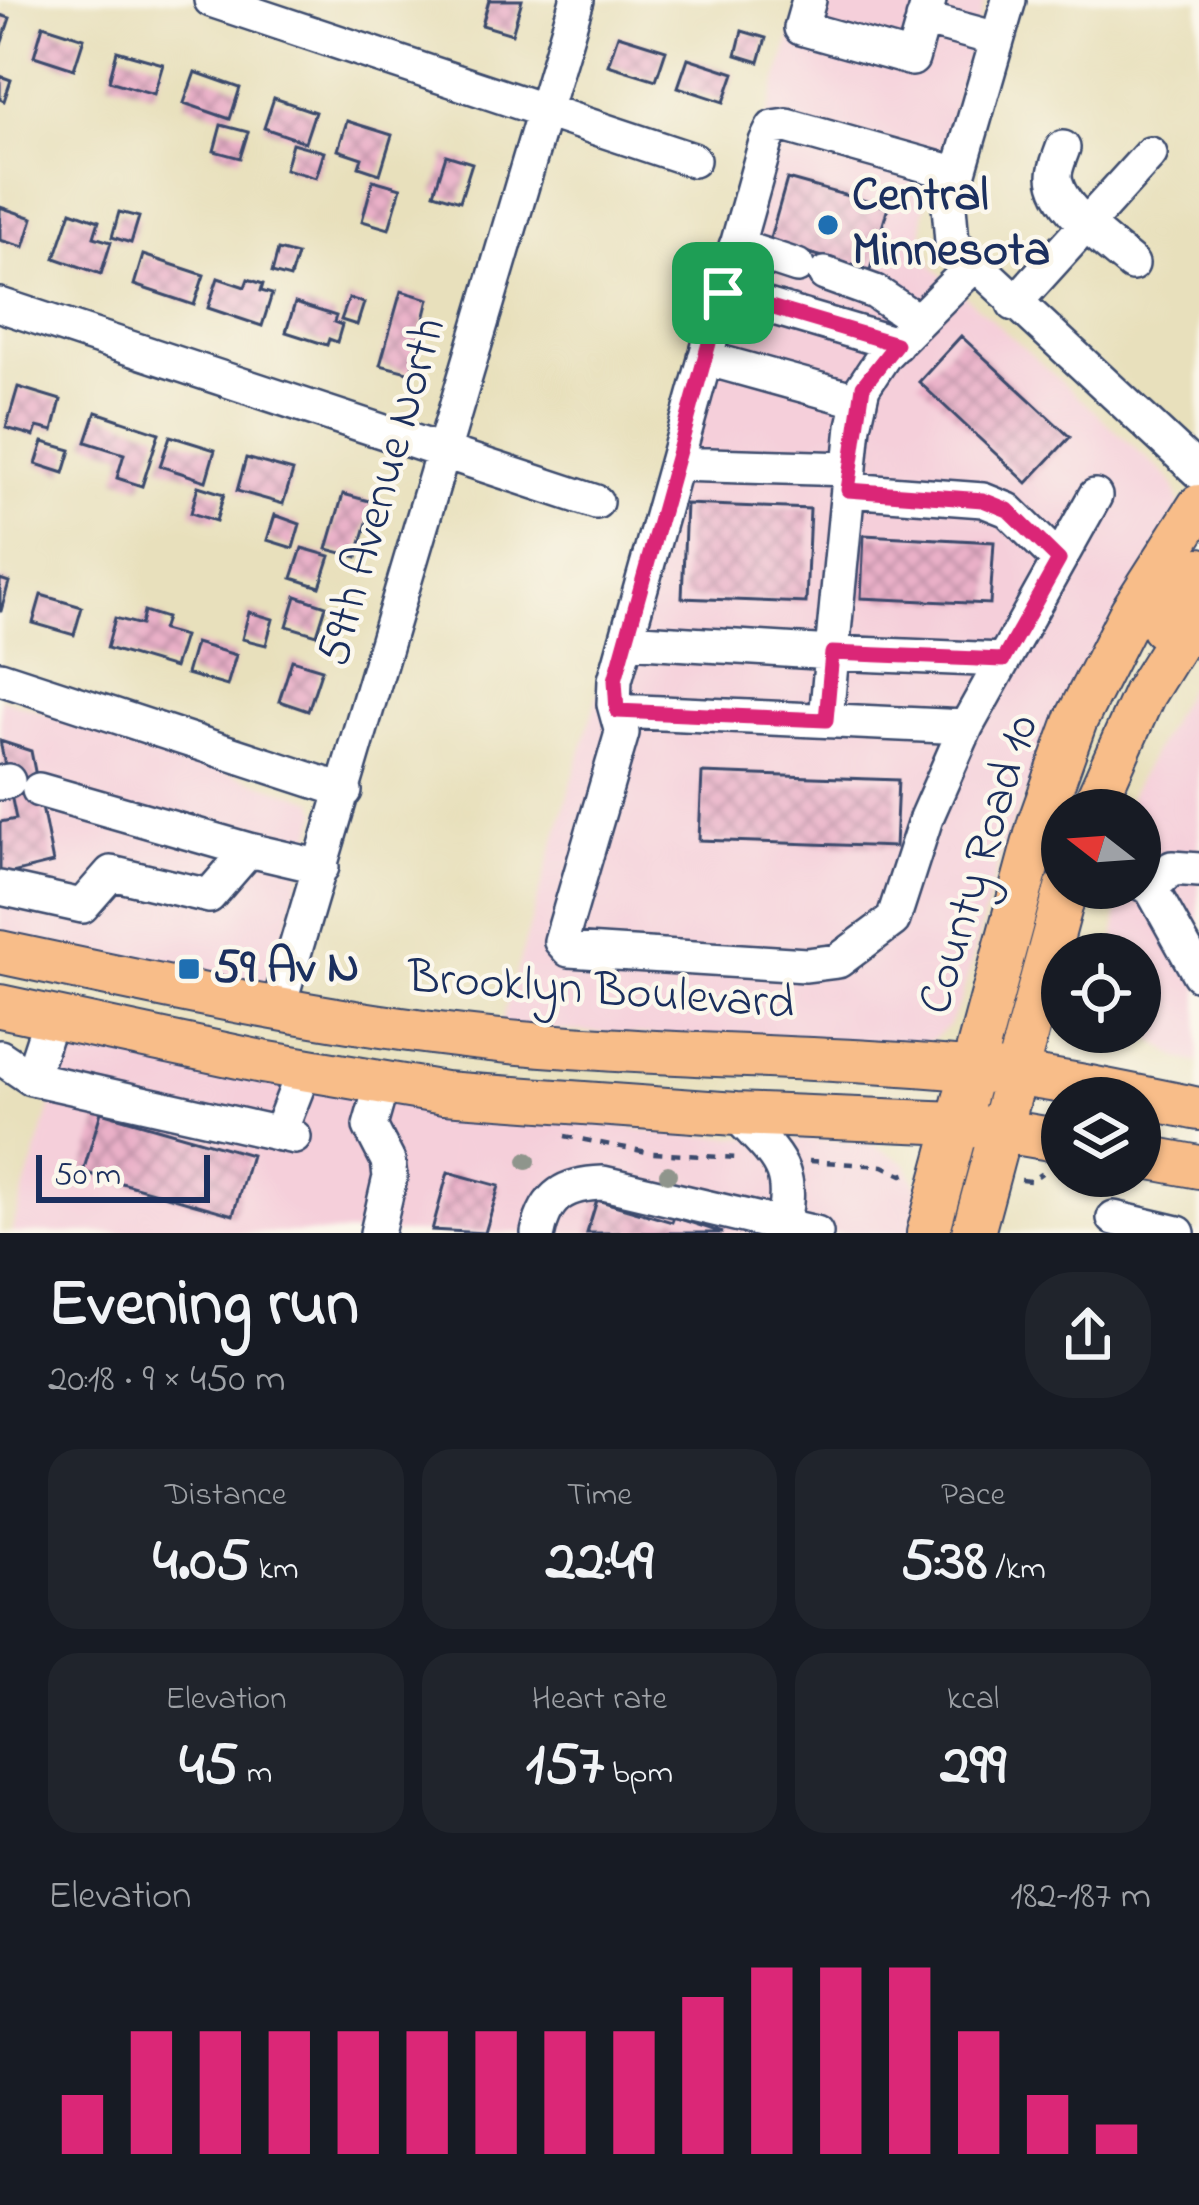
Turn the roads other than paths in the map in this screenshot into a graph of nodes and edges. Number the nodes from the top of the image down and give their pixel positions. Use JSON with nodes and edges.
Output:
{"nodes":[{"id":1,"x":211,"y":0,"type":"edge"},
{"id":2,"x":577,"y":0,"type":"edge"},
{"id":3,"x":809,"y":0,"type":"edge"},
{"id":4,"x":1009,"y":0,"type":"edge"},
{"id":5,"x":926,"y":10,"type":"edge"},
{"id":6,"x":997,"y":39,"type":"junction"},
{"id":7,"x":545,"y":108,"type":"junction"},
{"id":8,"x":1063,"y":148,"type":"dead end"},
{"id":9,"x":1150,"y":154,"type":"dead end"},
{"id":10,"x":693,"y":160,"type":"dead end"},
{"id":11,"x":958,"y":174,"type":"junction"},
{"id":12,"x":1086,"y":224,"type":"junction"},
{"id":13,"x":736,"y":246,"type":"junction"},
{"id":14,"x":1132,"y":264,"type":"dead end"},
{"id":15,"x":973,"y":266,"type":"junction"},
{"id":16,"x":723,"y":293,"type":"junction"},
{"id":17,"x":1014,"y":304,"type":"junction"},
{"id":18,"x":0,"y":305,"type":"edge"},
{"id":19,"x":907,"y":333,"type":"junction"},
{"id":20,"x":705,"y":358,"type":"junction"},
{"id":21,"x":860,"y":401,"type":"junction"},
{"id":22,"x":446,"y":450,"type":"junction"},
{"id":23,"x":676,"y":464,"type":"junction"},
{"id":24,"x":1199,"y":472,"type":"edge"},
{"id":25,"x":849,"y":480,"type":"junction"},
{"id":26,"x":1094,"y":496,"type":"dead end"},
{"id":27,"x":596,"y":502,"type":"dead end"},
{"id":28,"x":1199,"y":506,"type":"edge"},
{"id":29,"x":1059,"y":560,"type":"junction"},
{"id":30,"x":1199,"y":569,"type":"edge"},
{"id":31,"x":1199,"y":606,"type":"edge"},
{"id":32,"x":626,"y":640,"type":"junction"},
{"id":33,"x":832,"y":653,"type":"junction"},
{"id":34,"x":1003,"y":660,"type":"junction"},
{"id":35,"x":0,"y":678,"type":"edge"},
{"id":36,"x":617,"y":711,"type":"junction"},
{"id":37,"x":826,"y":720,"type":"junction"},
{"id":38,"x":966,"y":727,"type":"junction"},
{"id":39,"x":1112,"y":760,"type":"junction"},
{"id":40,"x":16,"y":784,"type":"edge"},
{"id":41,"x":1100,"y":789,"type":"edge"},
{"id":42,"x":345,"y":791,"type":"junction"},
{"id":43,"x":249,"y":850,"type":"junction"},
{"id":44,"x":322,"y":867,"type":"junction"},
{"id":45,"x":1199,"y":870,"type":"edge"},
{"id":46,"x":1161,"y":875,"type":"edge"},
{"id":47,"x":0,"y":888,"type":"edge"},
{"id":48,"x":1060,"y":909,"type":"edge"},
{"id":49,"x":1160,"y":909,"type":"edge"},
{"id":50,"x":0,"y":952,"type":"edge"},
{"id":51,"x":1199,"y":974,"type":"edge"},
{"id":52,"x":0,"y":1006,"type":"edge"},
{"id":53,"x":277,"y":1011,"type":"junction"},
{"id":54,"x":51,"y":1017,"type":"junction"},
{"id":55,"x":0,"y":1057,"type":"edge"},
{"id":56,"x":304,"y":1070,"type":"junction"},
{"id":57,"x":973,"y":1070,"type":"junction"},
{"id":58,"x":1016,"y":1074,"type":"junction"},
{"id":59,"x":32,"y":1078,"type":"junction"},
{"id":60,"x":382,"y":1084,"type":"junction"},
{"id":61,"x":1199,"y":1109,"type":"edge"},
{"id":62,"x":736,"y":1114,"type":"junction"},
{"id":63,"x":957,"y":1124,"type":"junction"},
{"id":64,"x":1001,"y":1130,"type":"junction"},
{"id":65,"x":1041,"y":1137,"type":"edge"},
{"id":66,"x":1161,"y":1160,"type":"edge"},
{"id":67,"x":1199,"y":1167,"type":"edge"},
{"id":68,"x":1114,"y":1218,"type":"dead end"},
{"id":69,"x":781,"y":1229,"type":"edge"},
{"id":70,"x":377,"y":1233,"type":"edge"},
{"id":71,"x":538,"y":1233,"type":"edge"},
{"id":72,"x":816,"y":1233,"type":"edge"},
{"id":73,"x":928,"y":1233,"type":"edge"},
{"id":74,"x":973,"y":1233,"type":"edge"},
{"id":75,"x":1178,"y":1233,"type":"edge"}],
"edges":[{"from":1,"to":7,"type":"street"},
{"from":2,"to":7,"type":"street","name":"59th Avenue North"},
{"from":3,"to":5,"type":"street"},
{"from":4,"to":6,"type":"street"},
{"from":5,"to":6,"type":"street"},
{"from":6,"to":11,"type":"street"},
{"from":7,"to":10,"type":"street"},
{"from":7,"to":22,"type":"street","name":"59th Avenue North"},
{"from":8,"to":12,"type":"street"},
{"from":9,"to":12,"type":"street"},
{"from":11,"to":13,"type":"street"},
{"from":11,"to":15,"type":"street"},
{"from":12,"to":14,"type":"street"},
{"from":12,"to":17,"type":"street"},
{"from":13,"to":16,"type":"street"},
{"from":13,"to":19,"type":"street"},
{"from":15,"to":17,"type":"street"},
{"from":15,"to":19,"type":"street"},
{"from":16,"to":19,"type":"street"},
{"from":16,"to":20,"type":"street"},
{"from":17,"to":24,"type":"street"},
{"from":18,"to":22,"type":"street"},
{"from":19,"to":21,"type":"street"},
{"from":20,"to":21,"type":"street"},
{"from":20,"to":23,"type":"street"},
{"from":21,"to":25,"type":"street"},
{"from":22,"to":27,"type":"street"},
{"from":22,"to":42,"type":"street","name":"59th Avenue North"},
{"from":23,"to":25,"type":"street"},
{"from":23,"to":32,"type":"street"},
{"from":25,"to":29,"type":"street"},
{"from":25,"to":33,"type":"street"},
{"from":26,"to":29,"type":"street"},
{"from":28,"to":57,"type":"main road","name":"County Road 10"},
{"from":29,"to":34,"type":"street"},
{"from":30,"to":39,"type":"main road"},
{"from":31,"to":39,"type":"main road","name":"County Road 10"},
{"from":32,"to":33,"type":"street"},
{"from":32,"to":36,"type":"street"},
{"from":33,"to":34,"type":"street"},
{"from":33,"to":37,"type":"street"},
{"from":34,"to":38,"type":"street"},
{"from":35,"to":42,"type":"street"},
{"from":36,"to":37,"type":"street"},
{"from":36,"to":38,"type":"street"},
{"from":37,"to":38,"type":"street"},
{"from":39,"to":41,"type":"main road","name":"County Road 10"},
{"from":40,"to":43,"type":"street"},
{"from":42,"to":44,"type":"street","name":"59th Avenue North"},
{"from":43,"to":44,"type":"street"},
{"from":43,"to":47,"type":"street"},
{"from":44,"to":53,"type":"street","name":"59th Avenue North"},
{"from":45,"to":46,"type":"street"},
{"from":48,"to":58,"type":"main road","name":"County Road 10"},
{"from":49,"to":51,"type":"street"},
{"from":50,"to":53,"type":"main road","name":"Brooklyn Boulevard"},
{"from":52,"to":54,"type":"main road"},
{"from":53,"to":57,"type":"main road","name":"Brooklyn Boulevard"},
{"from":54,"to":56,"type":"main road"},
{"from":54,"to":59,"type":"street"},
{"from":55,"to":59,"type":"street"},
{"from":56,"to":59,"type":"street"},
{"from":56,"to":60,"type":"main road"},
{"from":57,"to":58,"type":"main road","name":"Brooklyn Boulevard"},
{"from":57,"to":63,"type":"main road","name":"County Road 10"},
{"from":58,"to":61,"type":"main road","name":"Brooklyn Boulevard"},
{"from":58,"to":64,"type":"main road","name":"County Road 10"},
{"from":60,"to":62,"type":"main road"},
{"from":60,"to":70,"type":"street"},
{"from":62,"to":63,"type":"main road"},
{"from":62,"to":69,"type":"street"},
{"from":63,"to":64,"type":"main road"},
{"from":63,"to":73,"type":"main road","name":"County Road 10"},
{"from":64,"to":65,"type":"main road"},
{"from":64,"to":74,"type":"main road","name":"County Road 10"},
{"from":66,"to":67,"type":"main road"},
{"from":68,"to":75,"type":"street"},
{"from":69,"to":71,"type":"street"},
{"from":69,"to":72,"type":"street"}]}
